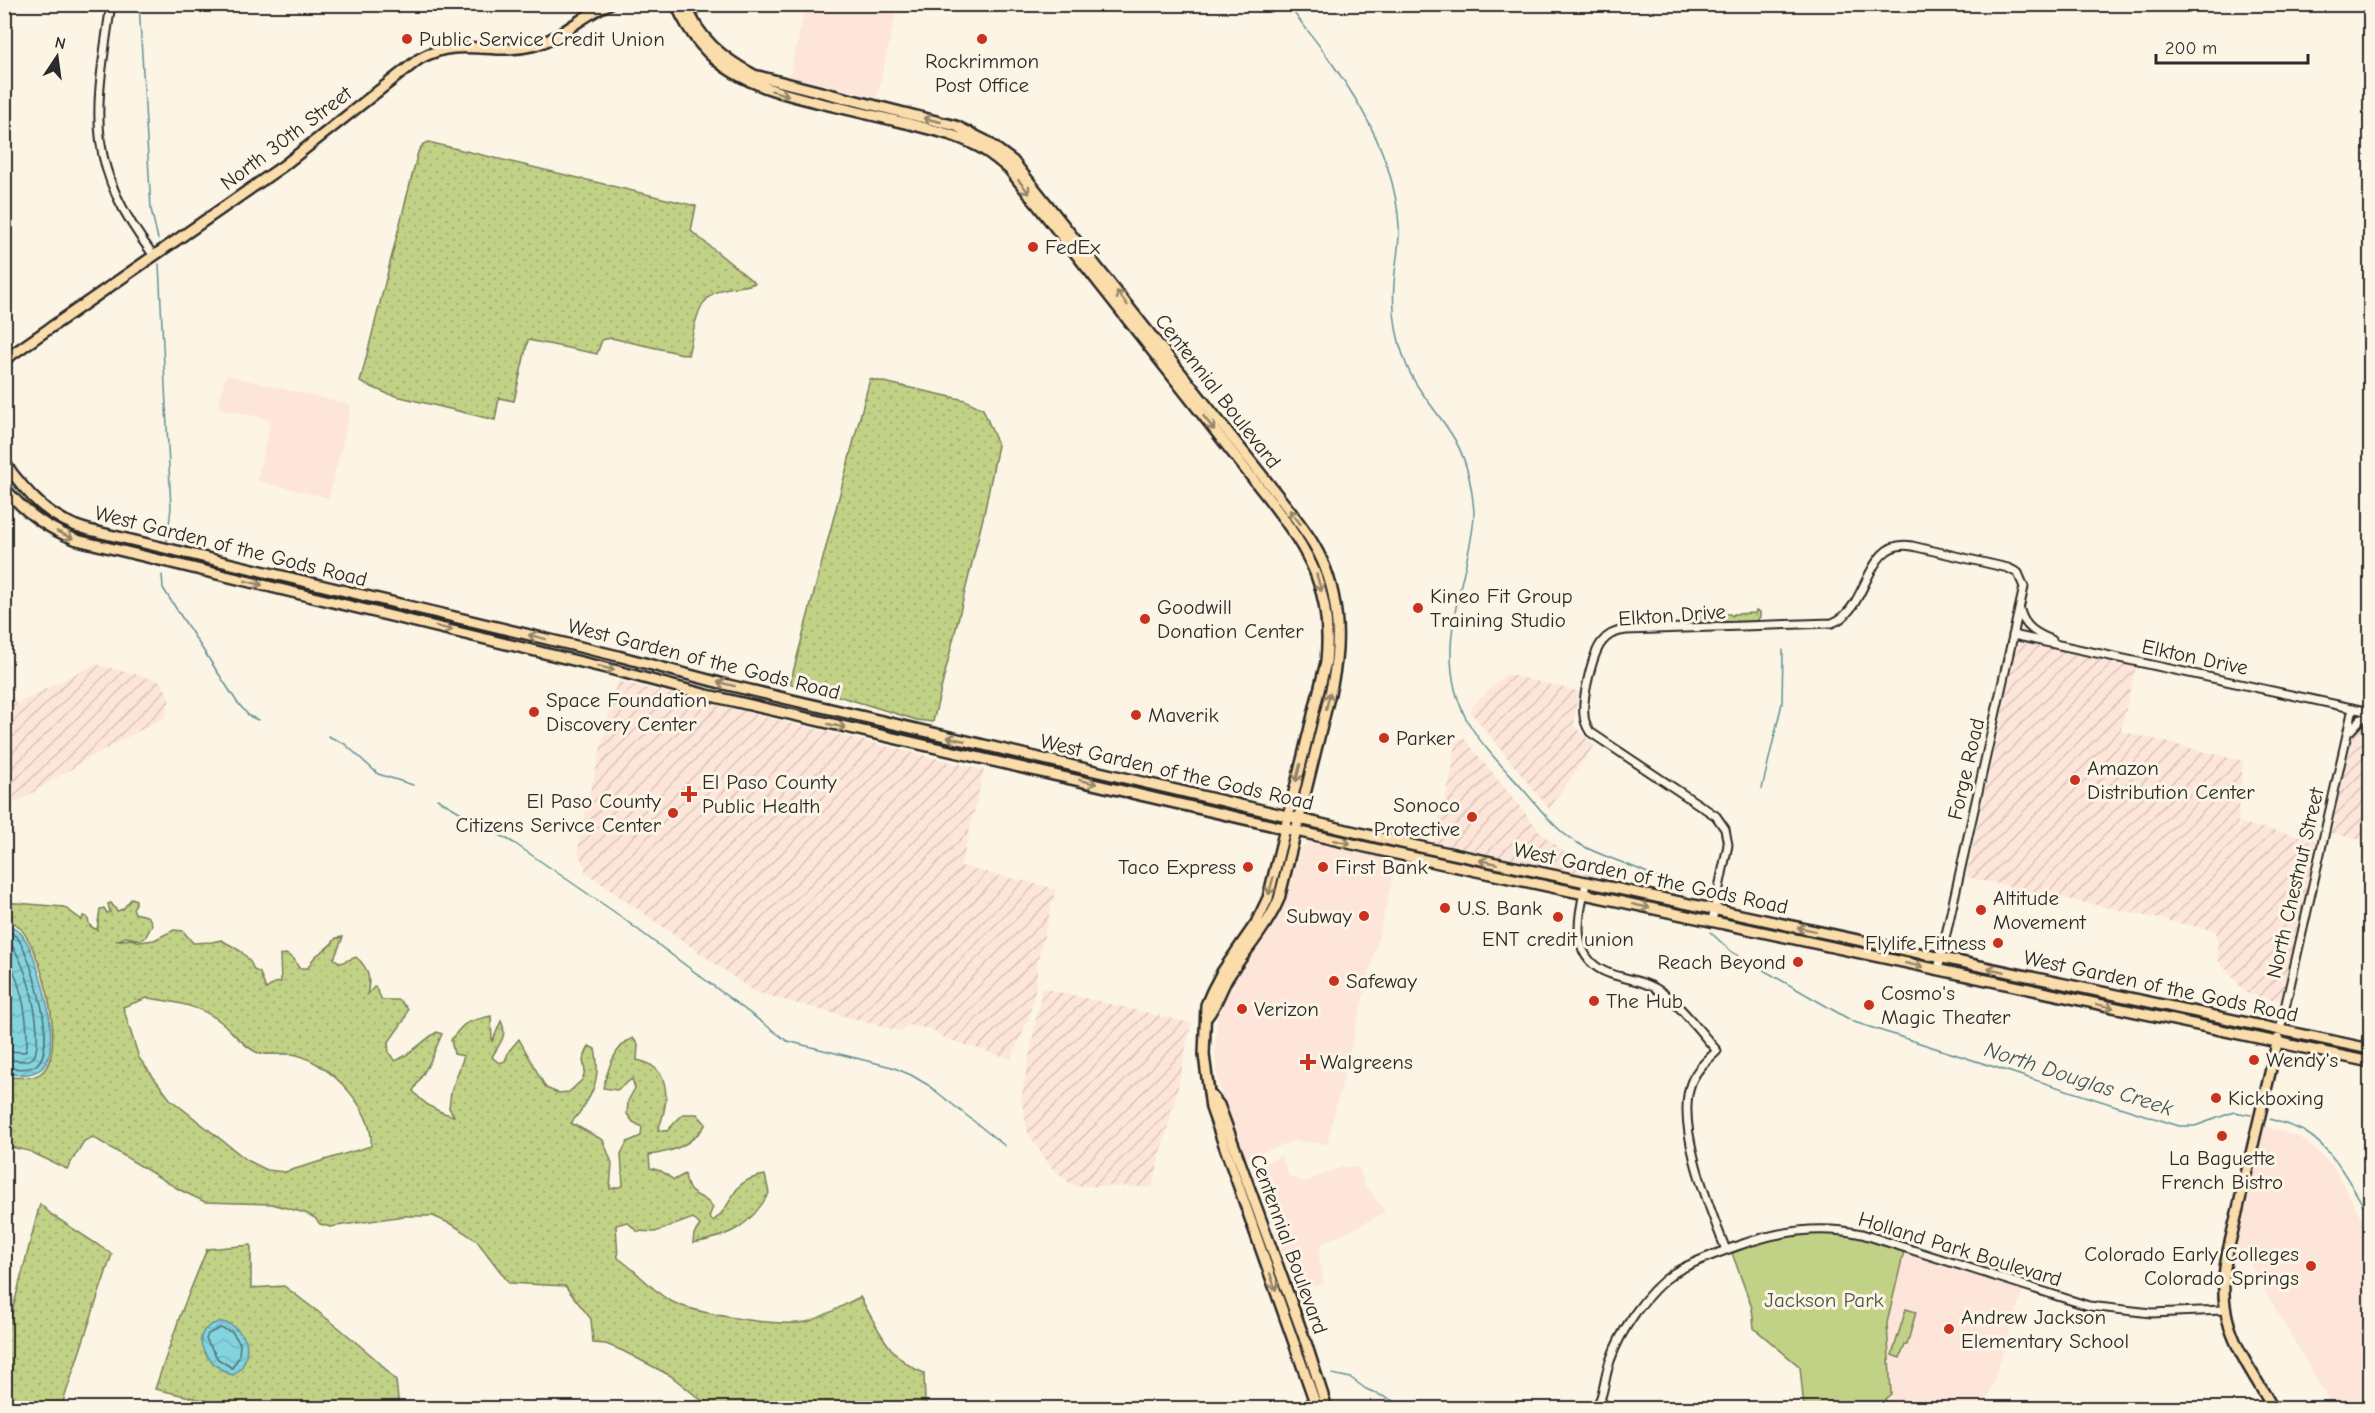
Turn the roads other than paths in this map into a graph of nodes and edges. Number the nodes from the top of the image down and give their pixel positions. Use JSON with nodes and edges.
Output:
{"nodes":[{"id":1,"x":111,"y":4,"type":"edge"},
{"id":2,"x":609,"y":4,"type":"edge"},
{"id":3,"x":676,"y":4,"type":"edge"},
{"id":4,"x":686,"y":4,"type":"edge"},
{"id":5,"x":154,"y":256,"type":"junction"},
{"id":6,"x":1155,"y":354,"type":"junction"},
{"id":7,"x":4,"y":360,"type":"edge"},
{"id":8,"x":1206,"y":404,"type":"junction"},
{"id":9,"x":4,"y":462,"type":"edge"},
{"id":10,"x":4,"y":487,"type":"edge"},
{"id":11,"x":17,"y":502,"type":"junction"},
{"id":12,"x":45,"y":508,"type":"junction"},
{"id":13,"x":2021,"y":577,"type":"joint"},
{"id":14,"x":2020,"y":606,"type":"junction"},
{"id":15,"x":2013,"y":635,"type":"junction"},
{"id":16,"x":2078,"y":648,"type":"junction"},
{"id":17,"x":2353,"y":708,"type":"junction"},
{"id":18,"x":2370,"y":714,"type":"edge"},
{"id":19,"x":2345,"y":742,"type":"junction"},
{"id":20,"x":981,"y":757,"type":"junction"},
{"id":21,"x":1080,"y":768,"type":"junction"},
{"id":22,"x":1288,"y":817,"type":"junction"},
{"id":23,"x":1299,"y":819,"type":"junction"},
{"id":24,"x":1285,"y":829,"type":"junction"},
{"id":25,"x":1297,"y":831,"type":"junction"},
{"id":26,"x":1586,"y":882,"type":"junction"},
{"id":27,"x":1584,"y":894,"type":"junction"},
{"id":28,"x":1714,"y":909,"type":"junction"},
{"id":29,"x":1712,"y":921,"type":"junction"},
{"id":30,"x":1940,"y":958,"type":"junction"},
{"id":31,"x":1938,"y":970,"type":"junction"},
{"id":32,"x":1207,"y":1017,"type":"junction"},
{"id":33,"x":2280,"y":1030,"type":"junction"},
{"id":34,"x":2277,"y":1042,"type":"junction"},
{"id":35,"x":2370,"y":1049,"type":"edge"},
{"id":36,"x":2370,"y":1062,"type":"edge"},
{"id":37,"x":1211,"y":1095,"type":"junction"},
{"id":38,"x":1726,"y":1250,"type":"junction"},
{"id":39,"x":2224,"y":1310,"type":"junction"},
{"id":40,"x":1601,"y":1400,"type":"junction"},
{"id":41,"x":1317,"y":1408,"type":"edge"},
{"id":42,"x":1327,"y":1408,"type":"edge"},
{"id":43,"x":1596,"y":1408,"type":"edge"},
{"id":44,"x":1602,"y":1408,"type":"edge"},
{"id":45,"x":2273,"y":1408,"type":"edge"}],
"edges":[{"from":1,"to":5,"type":"street"},
{"from":2,"to":5,"type":"main road","name":"North 30th Street"},
{"from":3,"to":6,"type":"main road","name":"Centennial Boulevard","one_way":true},
{"from":8,"to":4,"type":"main road","name":"Centennial Boulevard","one_way":true},
{"from":5,"to":7,"type":"main road","name":"North 30th Street"},
{"from":6,"to":8,"type":"main road"},
{"from":6,"to":22,"type":"main road","name":"Centennial Boulevard","one_way":true},
{"from":23,"to":8,"type":"main road","name":"Centennial Boulevard","one_way":true},
{"from":9,"to":12,"type":"main road","name":"West Garden of the Gods Road"},
{"from":10,"to":11,"type":"main road","name":"West Garden of the Gods Road"},
{"from":11,"to":12,"type":"main road"},
{"from":11,"to":20,"type":"main road","name":"West Garden of the Gods Road","one_way":true},
{"from":21,"to":12,"type":"main road","name":"West Garden of the Gods Road","one_way":true},
{"from":13,"to":14,"type":"street","name":"Forge Road"},
{"from":13,"to":28,"type":"street","name":"Elkton Drive"},
{"from":14,"to":15,"type":"street","name":"Forge Road"},
{"from":14,"to":16,"type":"street"},
{"from":15,"to":16,"type":"street","name":"Elkton Drive"},
{"from":15,"to":30,"type":"street","name":"Forge Road"},
{"from":16,"to":17,"type":"street","name":"Elkton Drive"},
{"from":17,"to":18,"type":"street","name":"Elkton Drive"},
{"from":17,"to":19,"type":"street","name":"North Chestnut Street"},
{"from":18,"to":19,"type":"street"},
{"from":19,"to":33,"type":"street","name":"North Chestnut Street"},
{"from":20,"to":21,"type":"main road"},
{"from":20,"to":24,"type":"main road","name":"West Garden of the Gods Road","one_way":true},
{"from":21,"to":22,"type":"main road","name":"West Garden of the Gods Road"},
{"from":22,"to":23,"type":"main road","name":"West Garden of the Gods Road"},
{"from":22,"to":24,"type":"main road","name":"Centennial Boulevard"},
{"from":23,"to":25,"type":"main road","name":"Centennial Boulevard"},
{"from":26,"to":23,"type":"main road","name":"West Garden of the Gods Road","one_way":true},
{"from":24,"to":25,"type":"main road","name":"West Garden of the Gods Road"},
{"from":24,"to":32,"type":"main road","name":"Centennial Boulevard","one_way":true},
{"from":25,"to":27,"type":"main road","name":"West Garden of the Gods Road","one_way":true},
{"from":25,"to":32,"type":"main road","name":"Centennial Boulevard"},
{"from":26,"to":27,"type":"street"},
{"from":26,"to":28,"type":"main road","name":"West Garden of the Gods Road"},
{"from":27,"to":29,"type":"main road","name":"West Garden of the Gods Road","one_way":true},
{"from":27,"to":38,"type":"street"},
{"from":28,"to":29,"type":"street","name":"Elkton Drive"},
{"from":30,"to":28,"type":"main road","name":"West Garden of the Gods Road","one_way":true},
{"from":29,"to":31,"type":"main road","name":"West Garden of the Gods Road","one_way":true},
{"from":30,"to":31,"type":"street","name":"Forge Road"},
{"from":33,"to":30,"type":"main road","name":"West Garden of the Gods Road","one_way":true},
{"from":31,"to":34,"type":"main road","name":"West Garden of the Gods Road","one_way":true},
{"from":32,"to":37,"type":"main road","name":"Centennial Boulevard"},
{"from":33,"to":34,"type":"main road","name":"North Chestnut Street"},
{"from":33,"to":35,"type":"main road","name":"West Garden of the Gods Road"},
{"from":34,"to":36,"type":"main road","name":"West Garden of the Gods Road"},
{"from":34,"to":39,"type":"main road","name":"North Chestnut Street"},
{"from":37,"to":41,"type":"main road","name":"Centennial Boulevard","one_way":true},
{"from":37,"to":42,"type":"main road","name":"Centennial Boulevard"},
{"from":38,"to":39,"type":"street","name":"Holland Park Boulevard"},
{"from":38,"to":40,"type":"street","name":"Holland Park Boulevard"},
{"from":39,"to":45,"type":"main road","name":"North Chestnut Street"},
{"from":40,"to":43,"type":"street","name":"Holland Park Boulevard"},
{"from":40,"to":44,"type":"street"}]}
